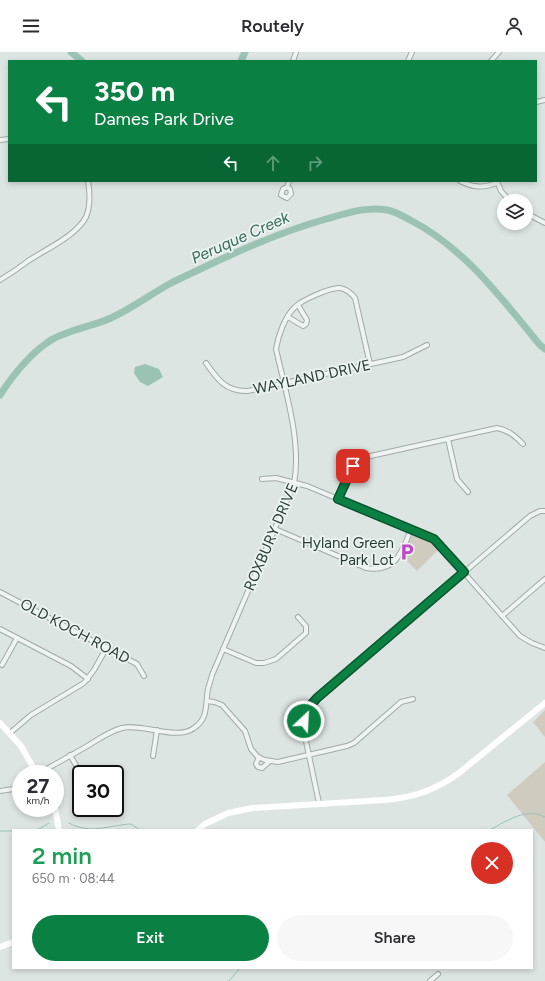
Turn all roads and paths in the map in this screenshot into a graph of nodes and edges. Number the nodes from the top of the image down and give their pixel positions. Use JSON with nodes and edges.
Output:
{"nodes":[{"id":1,"x":499,"y":52,"type":"edge"},
{"id":2,"x":492,"y":60,"type":"edge"},
{"id":3,"x":88,"y":182,"type":"edge"},
{"id":4,"x":289,"y":182,"type":"edge"},
{"id":5,"x":463,"y":182,"type":"edge"},
{"id":6,"x":497,"y":182,"type":"edge"},
{"id":7,"x":288,"y":187,"type":"dead end"},
{"id":8,"x":504,"y":194,"type":"edge"},
{"id":9,"x":533,"y":217,"type":"edge"},
{"id":10,"x":545,"y":223,"type":"edge"},
{"id":11,"x":0,"y":280,"type":"edge"},
{"id":12,"x":298,"y":305,"type":"junction"},
{"id":13,"x":288,"y":317,"type":"junction"},
{"id":14,"x":427,"y":345,"type":"dead end"},
{"id":15,"x":206,"y":362,"type":"dead end"},
{"id":16,"x":370,"y":364,"type":"junction"},
{"id":17,"x":283,"y":384,"type":"junction"},
{"id":18,"x":448,"y":439,"type":"junction"},
{"id":19,"x":522,"y":444,"type":"dead end"},
{"id":20,"x":262,"y":479,"type":"dead end"},
{"id":21,"x":294,"y":484,"type":"junction"},
{"id":22,"x":468,"y":492,"type":"dead end"},
{"id":23,"x":338,"y":499,"type":"junction"},
{"id":24,"x":545,"y":511,"type":"edge"},
{"id":25,"x":275,"y":529,"type":"junction"},
{"id":26,"x":411,"y":529,"type":"junction"},
{"id":27,"x":464,"y":572,"type":"junction"},
{"id":28,"x":545,"y":579,"type":"edge"},
{"id":29,"x":0,"y":592,"type":"edge"},
{"id":30,"x":502,"y":616,"type":"junction"},
{"id":31,"x":298,"y":617,"type":"dead end"},
{"id":32,"x":0,"y":629,"type":"edge"},
{"id":33,"x":17,"y":638,"type":"junction"},
{"id":34,"x":107,"y":647,"type":"junction"},
{"id":35,"x":545,"y":648,"type":"edge"},
{"id":36,"x":223,"y":649,"type":"junction"},
{"id":37,"x":2,"y":665,"type":"dead end"},
{"id":38,"x":144,"y":676,"type":"dead end"},
{"id":39,"x":88,"y":679,"type":"junction"},
{"id":40,"x":413,"y":699,"type":"dead end"},
{"id":41,"x":207,"y":701,"type":"junction"},
{"id":42,"x":545,"y":703,"type":"edge"},
{"id":43,"x":309,"y":708,"type":"junction"},
{"id":44,"x":304,"y":721,"type":"junction"},
{"id":45,"x":0,"y":723,"type":"edge"},
{"id":46,"x":157,"y":730,"type":"junction"},
{"id":47,"x":10,"y":733,"type":"junction"},
{"id":48,"x":309,"y":755,"type":"junction"},
{"id":49,"x":70,"y":756,"type":"junction"},
{"id":50,"x":153,"y":756,"type":"dead end"},
{"id":51,"x":259,"y":757,"type":"junction"},
{"id":52,"x":270,"y":761,"type":"junction"},
{"id":53,"x":33,"y":765,"type":"edge"},
{"id":54,"x":54,"y":765,"type":"edge"},
{"id":55,"x":76,"y":765,"type":"edge"},
{"id":56,"x":12,"y":789,"type":"edge"},
{"id":57,"x":0,"y":791,"type":"edge"},
{"id":58,"x":319,"y":803,"type":"junction"},
{"id":59,"x":57,"y":817,"type":"edge"},
{"id":60,"x":59,"y":829,"type":"edge"},
{"id":61,"x":200,"y":829,"type":"edge"},
{"id":62,"x":12,"y":942,"type":"edge"},
{"id":63,"x":0,"y":947,"type":"edge"},
{"id":64,"x":438,"y":974,"type":"dead end"},
{"id":65,"x":430,"y":981,"type":"edge"}],
"edges":[{"from":1,"to":2,"type":"street"},
{"from":3,"to":11,"type":"street"},
{"from":4,"to":7,"type":"street"},
{"from":5,"to":6,"type":"street"},
{"from":6,"to":8,"type":"street"},
{"from":9,"to":10,"type":"street"},
{"from":12,"to":13,"type":"street","name":"ROXBURY DRIVE"},
{"from":12,"to":13,"type":"street"},
{"from":12,"to":16,"type":"street","name":"ROXBURY DRIVE"},
{"from":13,"to":17,"type":"street","name":"ROXBURY DRIVE"},
{"from":14,"to":16,"type":"street","name":"WAYLAND DRIVE"},
{"from":15,"to":17,"type":"street","name":"WAYLAND DRIVE"},
{"from":16,"to":17,"type":"street","name":"WAYLAND DRIVE"},
{"from":17,"to":21,"type":"street","name":"ROXBURY DRIVE"},
{"from":18,"to":19,"type":"street"},
{"from":18,"to":22,"type":"street"},
{"from":18,"to":23,"type":"street"},
{"from":20,"to":21,"type":"street"},
{"from":21,"to":23,"type":"street"},
{"from":21,"to":25,"type":"street","name":"ROXBURY DRIVE"},
{"from":23,"to":26,"type":"street"},
{"from":24,"to":27,"type":"street"},
{"from":25,"to":26,"type":"street"},
{"from":25,"to":36,"type":"street","name":"ROXBURY DRIVE"},
{"from":26,"to":27,"type":"street"},
{"from":27,"to":30,"type":"street"},
{"from":27,"to":43,"type":"street"},
{"from":28,"to":30,"type":"street"},
{"from":29,"to":34,"type":"street","name":"OLD KOCH ROAD"},
{"from":30,"to":35,"type":"street"},
{"from":31,"to":36,"type":"street"},
{"from":32,"to":33,"type":"street"},
{"from":33,"to":37,"type":"street"},
{"from":33,"to":39,"type":"street"},
{"from":34,"to":38,"type":"street","name":"OLD KOCH ROAD"},
{"from":34,"to":39,"type":"street"},
{"from":36,"to":41,"type":"street","name":"ROXBURY DRIVE"},
{"from":39,"to":47,"type":"street"},
{"from":40,"to":48,"type":"street"},
{"from":41,"to":46,"type":"street","name":"ROXBURY DRIVE"},
{"from":41,"to":51,"type":"street"},
{"from":42,"to":58,"type":"main road"},
{"from":43,"to":44,"type":"street"},
{"from":43,"to":44,"type":"street"},
{"from":44,"to":48,"type":"street"},
{"from":45,"to":47,"type":"main road"},
{"from":46,"to":49,"type":"street","name":"ROXBURY DRIVE"},
{"from":46,"to":50,"type":"street"},
{"from":47,"to":53,"type":"main road"},
{"from":48,"to":52,"type":"street"},
{"from":48,"to":58,"type":"street"},
{"from":49,"to":54,"type":"street","name":"ROXBURY DRIVE"},
{"from":49,"to":55,"type":"street"},
{"from":51,"to":52,"type":"street"},
{"from":51,"to":52,"type":"street"},
{"from":56,"to":57,"type":"street"},
{"from":58,"to":61,"type":"main road"},
{"from":59,"to":60,"type":"main road"},
{"from":62,"to":63,"type":"main road"},
{"from":64,"to":65,"type":"street"}]}
